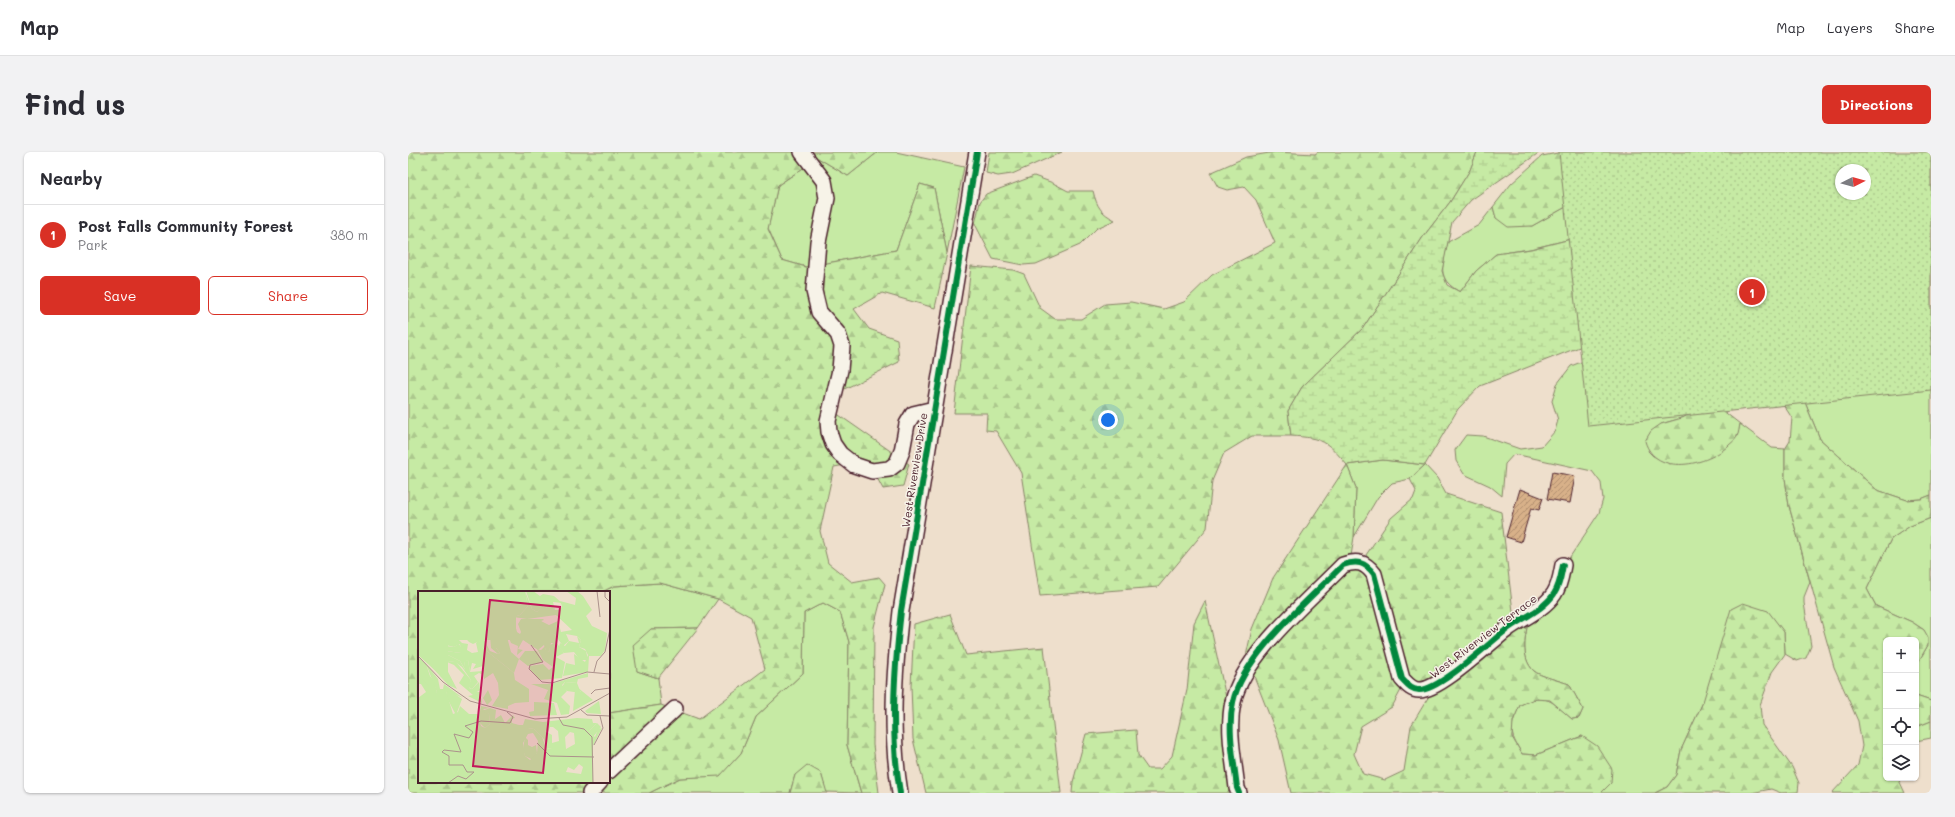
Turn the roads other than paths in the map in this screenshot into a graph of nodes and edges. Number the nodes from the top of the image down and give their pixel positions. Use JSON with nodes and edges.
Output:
{"nodes":[{"id":1,"x":802,"y":152,"type":"edge"},
{"id":2,"x":977,"y":152,"type":"edge"},
{"id":3,"x":934,"y":409,"type":"junction"},
{"id":4,"x":1563,"y":565,"type":"dead end"},
{"id":5,"x":675,"y":709,"type":"dead end"},
{"id":6,"x":610,"y":770,"type":"edge"},
{"id":7,"x":599,"y":783,"type":"edge"},
{"id":8,"x":590,"y":793,"type":"edge"},
{"id":9,"x":900,"y":793,"type":"edge"},
{"id":10,"x":1239,"y":793,"type":"edge"}],
"edges":[{"from":1,"to":3,"type":"street"},
{"from":2,"to":3,"type":"street","name":"West Riverview Drive"},
{"from":3,"to":9,"type":"street","name":"West Riverview Drive"},
{"from":4,"to":10,"type":"street","name":"West Riverview Terrace"},
{"from":5,"to":6,"type":"street"},
{"from":7,"to":8,"type":"street"}]}
